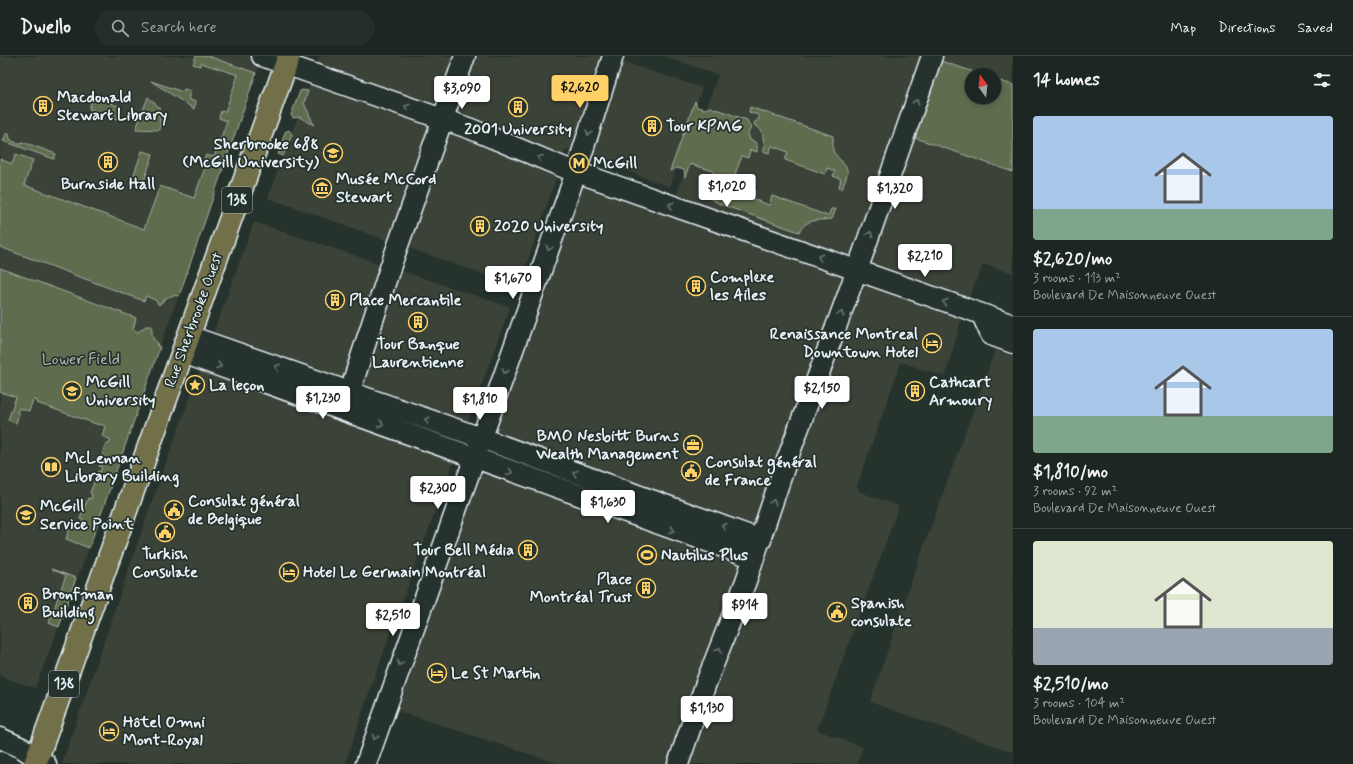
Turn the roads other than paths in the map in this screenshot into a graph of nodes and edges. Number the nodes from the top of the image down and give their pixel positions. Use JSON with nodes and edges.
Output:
{"nodes":[{"id":1,"x":262,"y":56,"type":"edge"},
{"id":2,"x":465,"y":56,"type":"edge"},
{"id":3,"x":613,"y":56,"type":"edge"},
{"id":4,"x":932,"y":56,"type":"edge"},
{"id":5,"x":287,"y":60,"type":"edge"},
{"id":6,"x":444,"y":120,"type":"junction"},
{"id":7,"x":576,"y":172,"type":"junction"},
{"id":8,"x":857,"y":270,"type":"junction"},
{"id":9,"x":982,"y":315,"type":"junction"},
{"id":10,"x":1013,"y":325,"type":"edge"},
{"id":11,"x":1013,"y":343,"type":"edge"},
{"id":12,"x":186,"y":344,"type":"junction"},
{"id":13,"x":346,"y":402,"type":"junction"},
{"id":14,"x":481,"y":439,"type":"junction"},
{"id":15,"x":474,"y":458,"type":"junction"},
{"id":16,"x":761,"y":540,"type":"junction"},
{"id":17,"x":754,"y":558,"type":"junction"},
{"id":18,"x":0,"y":738,"type":"edge"},
{"id":19,"x":40,"y":762,"type":"edge"},
{"id":20,"x":366,"y":764,"type":"edge"},
{"id":21,"x":678,"y":764,"type":"edge"}],
"edges":[{"from":1,"to":5,"type":"street"},
{"from":2,"to":6,"type":"street"},
{"from":3,"to":7,"type":"street","one_way":true},
{"from":8,"to":4,"type":"street","one_way":true},
{"from":6,"to":5,"type":"street","one_way":true},
{"from":5,"to":12,"type":"main road","name":"Rue Sherbrooke Ouest","number":"138"},
{"from":7,"to":6,"type":"street","one_way":true},
{"from":6,"to":13,"type":"street"},
{"from":8,"to":7,"type":"street","one_way":true},
{"from":7,"to":14,"type":"street","one_way":true},
{"from":9,"to":8,"type":"street","one_way":true},
{"from":16,"to":8,"type":"street","one_way":true},
{"from":9,"to":10,"type":"street"},
{"from":9,"to":11,"type":"street"},
{"from":12,"to":13,"type":"street"},
{"from":12,"to":19,"type":"main road","name":"Rue Sherbrooke Ouest","number":"138"},
{"from":14,"to":13,"type":"street","one_way":true},
{"from":13,"to":15,"type":"street","one_way":true},
{"from":14,"to":15,"type":"street"},
{"from":16,"to":14,"type":"street","one_way":true},
{"from":15,"to":17,"type":"street","one_way":true},
{"from":15,"to":20,"type":"street","one_way":true},
{"from":16,"to":17,"type":"street"},
{"from":21,"to":17,"type":"street","one_way":true},
{"from":18,"to":19,"type":"street"}]}
